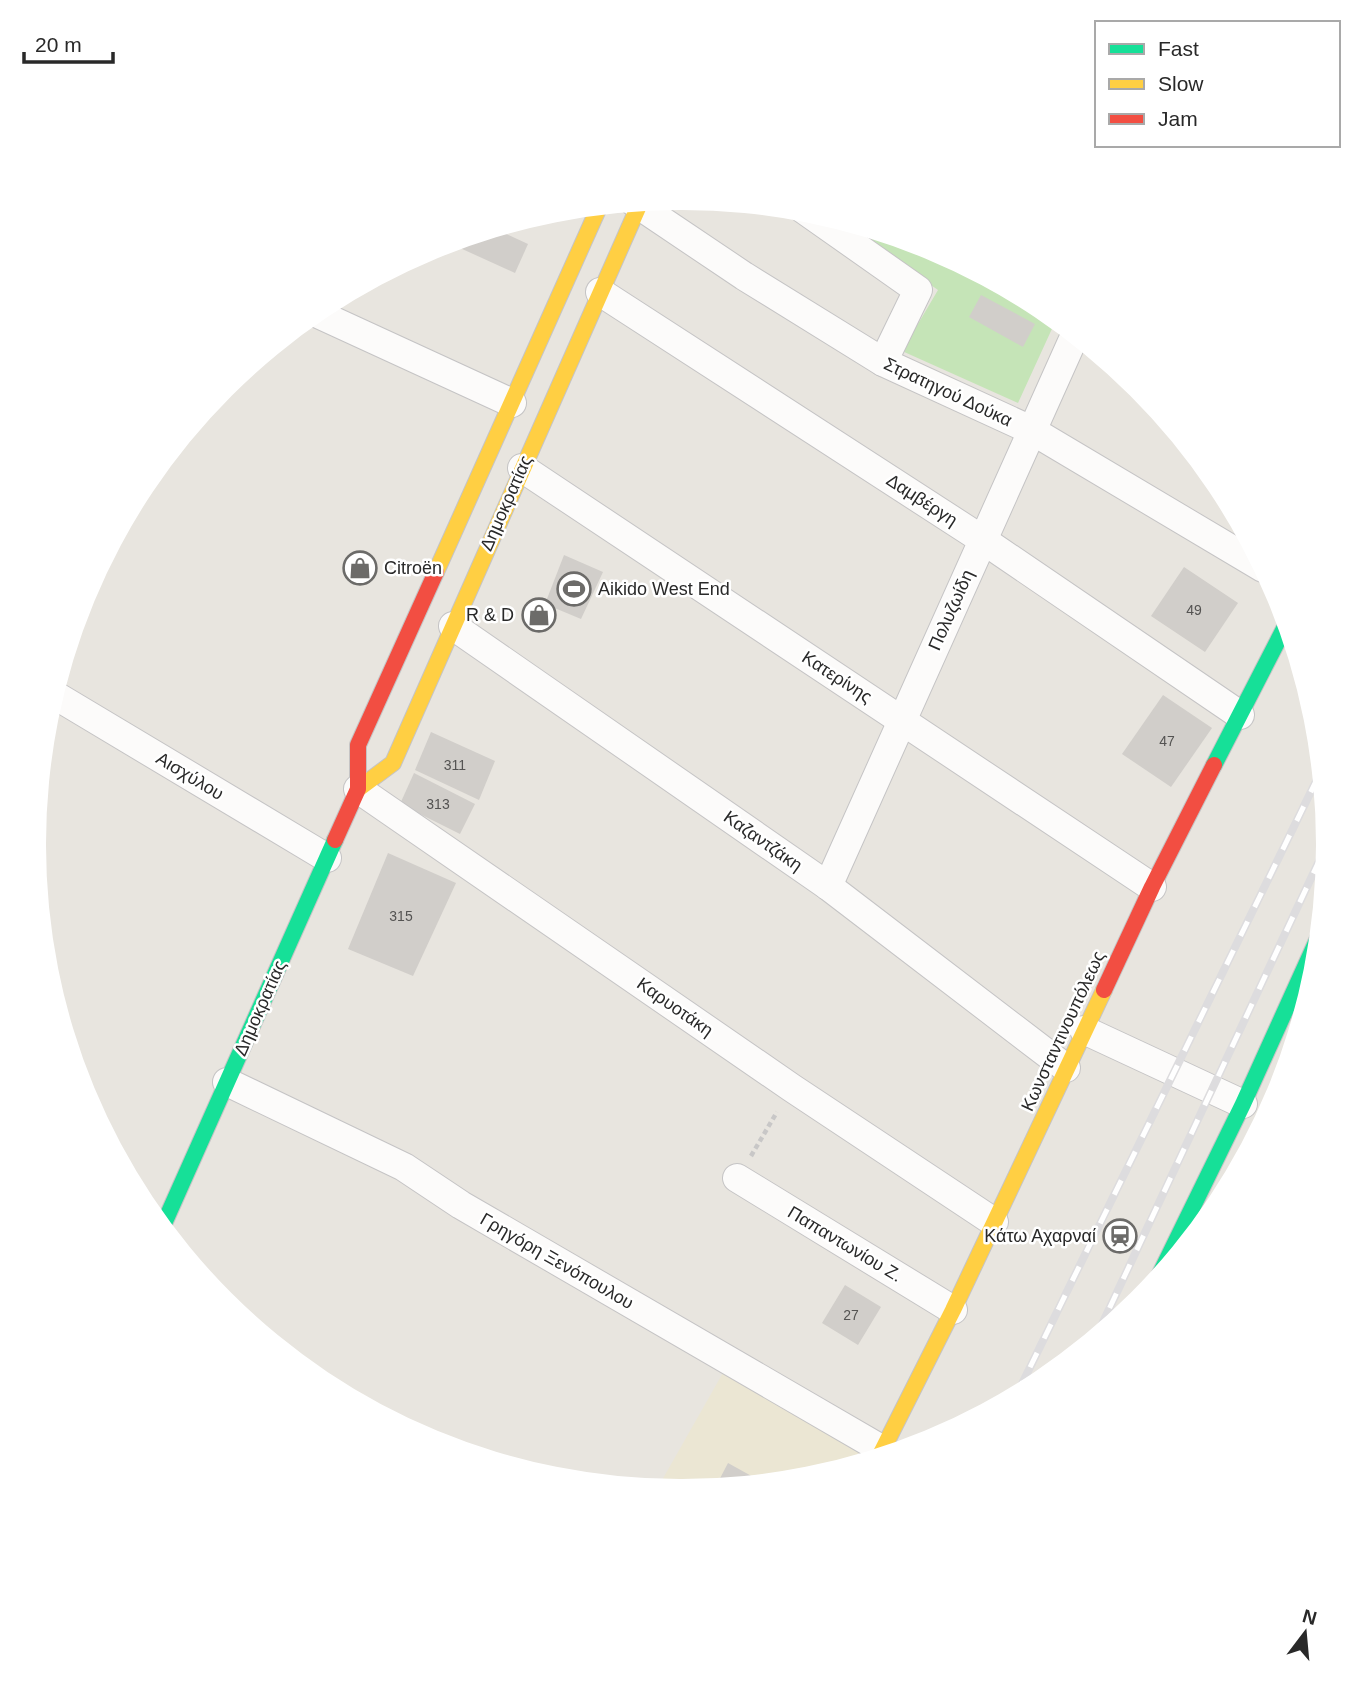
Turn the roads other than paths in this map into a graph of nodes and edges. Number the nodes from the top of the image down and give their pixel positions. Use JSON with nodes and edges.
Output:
{"nodes":[{"id":1,"x":634,"y":211,"type":"edge"},
{"id":2,"x":649,"y":211,"type":"edge"},
{"id":3,"x":595,"y":215,"type":"edge"},
{"id":4,"x":829,"y":228,"type":"edge"},
{"id":5,"x":600,"y":292,"type":"junction"},
{"id":6,"x":327,"y":318,"type":"edge"},
{"id":7,"x":1071,"y":344,"type":"edge"},
{"id":8,"x":883,"y":362,"type":"junction"},
{"id":9,"x":512,"y":403,"type":"junction"},
{"id":10,"x":1031,"y":430,"type":"junction"},
{"id":11,"x":522,"y":468,"type":"junction"},
{"id":12,"x":983,"y":540,"type":"junction"},
{"id":13,"x":1247,"y":558,"type":"edge"},
{"id":14,"x":453,"y":626,"type":"junction"},
{"id":15,"x":1280,"y":636,"type":"edge"},
{"id":16,"x":63,"y":700,"type":"edge"},
{"id":17,"x":1240,"y":715,"type":"junction"},
{"id":18,"x":902,"y":720,"type":"junction"},
{"id":19,"x":358,"y":789,"type":"junction"},
{"id":20,"x":327,"y":858,"type":"junction"},
{"id":21,"x":828,"y":886,"type":"junction"},
{"id":22,"x":1152,"y":887,"type":"junction"},
{"id":23,"x":1295,"y":1003,"type":"edge"},
{"id":24,"x":1084,"y":1030,"type":"junction"},
{"id":25,"x":1066,"y":1068,"type":"junction"},
{"id":26,"x":227,"y":1082,"type":"junction"},
{"id":27,"x":1243,"y":1104,"type":"junction"},
{"id":28,"x":737,"y":1178,"type":"road end"},
{"id":29,"x":167,"y":1217,"type":"edge"},
{"id":30,"x":994,"y":1222,"type":"junction"},
{"id":31,"x":1176,"y":1240,"type":"edge"},
{"id":32,"x":953,"y":1310,"type":"junction"},
{"id":33,"x":885,"y":1446,"type":"edge"},
{"id":34,"x":873,"y":1449,"type":"edge"}],
"edges":[{"from":1,"to":5,"type":"main road","name":"Δημοκρατίας"},
{"from":2,"to":8,"type":"street","name":"Στρατηγού Δούκα"},
{"from":3,"to":9,"type":"main road","name":"Δημοκρατίας"},
{"from":4,"to":8,"type":"street"},
{"from":5,"to":11,"type":"main road","name":"Δημοκρατίας"},
{"from":5,"to":12,"type":"street","name":"Δαμβέργη"},
{"from":6,"to":9,"type":"street"},
{"from":7,"to":10,"type":"street","name":"Πολυζωίδη"},
{"from":8,"to":10,"type":"street","name":"Στρατηγού Δούκα"},
{"from":9,"to":19,"type":"main road","name":"Δημοκρατίας"},
{"from":10,"to":12,"type":"street","name":"Πολυζωίδη"},
{"from":10,"to":13,"type":"street","name":"Στρατηγού Δούκα"},
{"from":11,"to":14,"type":"main road","name":"Δημοκρατίας"},
{"from":11,"to":18,"type":"street","name":"Κατερίνης"},
{"from":12,"to":17,"type":"street","name":"Δαμβέργη"},
{"from":12,"to":18,"type":"street","name":"Πολυζωίδη"},
{"from":14,"to":19,"type":"main road","name":"Δημοκρατίας"},
{"from":14,"to":21,"type":"street","name":"Καζαντζάκη"},
{"from":15,"to":17,"type":"main road","name":"Κωνσταντινουπόλεως"},
{"from":16,"to":20,"type":"street","name":"Αισχύλου"},
{"from":17,"to":22,"type":"main road","name":"Κωνσταντινουπόλεως"},
{"from":18,"to":21,"type":"street","name":"Πολυζωίδη"},
{"from":18,"to":22,"type":"street","name":"Κατερίνης"},
{"from":19,"to":20,"type":"main road","name":"Δημοκρατίας"},
{"from":19,"to":30,"type":"street","name":"Καρυοτάκη"},
{"from":20,"to":26,"type":"main road","name":"Δημοκρατίας"},
{"from":21,"to":25,"type":"street","name":"Καζαντζάκη"},
{"from":22,"to":24,"type":"main road","name":"Κωνσταντινουπόλεως"},
{"from":23,"to":27,"type":"main road"},
{"from":24,"to":25,"type":"main road","name":"Κωνσταντινουπόλεως"},
{"from":24,"to":27,"type":"street"},
{"from":25,"to":30,"type":"main road","name":"Κωνσταντινουπόλεως"},
{"from":26,"to":29,"type":"main road","name":"Δημοκρατίας"},
{"from":26,"to":34,"type":"street","name":"Γρηγόρη Ξενόπουλου"},
{"from":27,"to":31,"type":"main road"},
{"from":28,"to":32,"type":"street","name":"Παπαντωνίου Ζ."},
{"from":30,"to":32,"type":"main road","name":"Κωνσταντινουπόλεως"},
{"from":32,"to":33,"type":"main road","name":"Κωνσταντινουπόλεως"}]}
